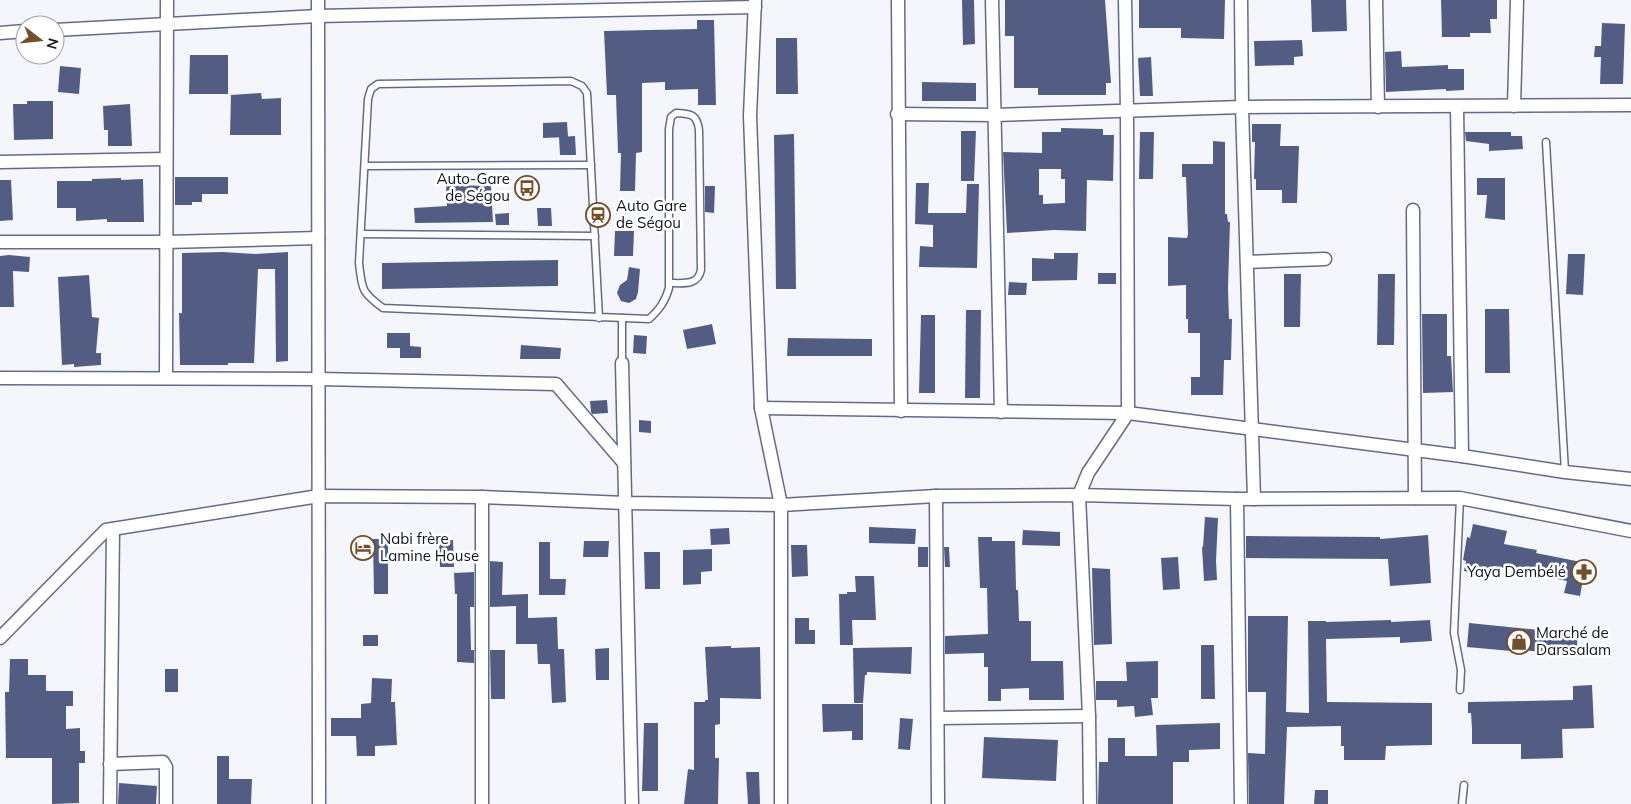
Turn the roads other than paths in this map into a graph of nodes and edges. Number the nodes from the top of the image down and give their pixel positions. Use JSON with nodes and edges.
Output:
{"nodes":[{"id":1,"x":167,"y":0,"type":"edge"},
{"id":2,"x":318,"y":0,"type":"edge"},
{"id":3,"x":898,"y":0,"type":"edge"},
{"id":4,"x":992,"y":0,"type":"edge"},
{"id":5,"x":1125,"y":0,"type":"edge"},
{"id":6,"x":1241,"y":0,"type":"edge"},
{"id":7,"x":1376,"y":0,"type":"edge"},
{"id":8,"x":1517,"y":0,"type":"edge"},
{"id":9,"x":755,"y":4,"type":"edge"},
{"id":10,"x":318,"y":16,"type":"junction"},
{"id":11,"x":167,"y":23,"type":"junction"},
{"id":12,"x":65,"y":29,"type":"edge"},
{"id":13,"x":15,"y":32,"type":"edge"},
{"id":14,"x":0,"y":33,"type":"edge"},
{"id":15,"x":1631,"y":105,"type":"edge"},
{"id":16,"x":1514,"y":106,"type":"junction"},
{"id":17,"x":1242,"y":107,"type":"junction"},
{"id":18,"x":1378,"y":107,"type":"junction"},
{"id":19,"x":1457,"y":107,"type":"junction"},
{"id":20,"x":1127,"y":111,"type":"junction"},
{"id":21,"x":897,"y":114,"type":"junction"},
{"id":22,"x":994,"y":115,"type":"junction"},
{"id":23,"x":1546,"y":142,"type":"dead end"},
{"id":24,"x":166,"y":159,"type":"junction"},
{"id":25,"x":0,"y":162,"type":"edge"},
{"id":26,"x":591,"y":164,"type":"junction"},
{"id":27,"x":365,"y":166,"type":"junction"},
{"id":28,"x":1413,"y":210,"type":"dead end"},
{"id":29,"x":361,"y":234,"type":"junction"},
{"id":30,"x":595,"y":236,"type":"junction"},
{"id":31,"x":318,"y":238,"type":"junction"},
{"id":32,"x":0,"y":242,"type":"edge"},
{"id":33,"x":166,"y":242,"type":"junction"},
{"id":34,"x":1325,"y":259,"type":"dead end"},
{"id":35,"x":1247,"y":262,"type":"junction"},
{"id":36,"x":669,"y":283,"type":"junction"},
{"id":37,"x":599,"y":318,"type":"junction"},
{"id":38,"x":622,"y":318,"type":"junction"},
{"id":39,"x":622,"y":363,"type":"joint"},
{"id":40,"x":0,"y":378,"type":"edge"},
{"id":41,"x":166,"y":378,"type":"junction"},
{"id":42,"x":318,"y":379,"type":"junction"},
{"id":43,"x":761,"y":408,"type":"junction"},
{"id":44,"x":900,"y":411,"type":"junction"},
{"id":45,"x":1001,"y":412,"type":"junction"},
{"id":46,"x":1128,"y":413,"type":"junction"},
{"id":47,"x":1252,"y":430,"type":"junction"},
{"id":48,"x":1414,"y":450,"type":"junction"},
{"id":49,"x":1462,"y":456,"type":"junction"},
{"id":50,"x":624,"y":463,"type":"junction"},
{"id":51,"x":1565,"y":472,"type":"junction"},
{"id":52,"x":1631,"y":479,"type":"edge"},
{"id":53,"x":319,"y":496,"type":"junction"},
{"id":54,"x":936,"y":496,"type":"junction"},
{"id":55,"x":1079,"y":496,"type":"junction"},
{"id":56,"x":482,"y":497,"type":"junction"},
{"id":57,"x":1415,"y":498,"type":"junction"},
{"id":58,"x":1460,"y":498,"type":"junction"},
{"id":59,"x":1237,"y":499,"type":"junction"},
{"id":60,"x":1254,"y":499,"type":"junction"},
{"id":61,"x":625,"y":503,"type":"junction"},
{"id":62,"x":780,"y":505,"type":"junction"},
{"id":63,"x":113,"y":529,"type":"junction"},
{"id":64,"x":1631,"y":531,"type":"edge"},
{"id":65,"x":0,"y":638,"type":"edge"},
{"id":66,"x":1460,"y":690,"type":"dead end"},
{"id":67,"x":1089,"y":716,"type":"junction"},
{"id":68,"x":938,"y":718,"type":"junction"},
{"id":69,"x":110,"y":764,"type":"junction"},
{"id":70,"x":1464,"y":785,"type":"dead end"},
{"id":71,"x":110,"y":804,"type":"edge"},
{"id":72,"x":166,"y":804,"type":"edge"},
{"id":73,"x":319,"y":804,"type":"edge"},
{"id":74,"x":482,"y":804,"type":"edge"},
{"id":75,"x":632,"y":804,"type":"edge"},
{"id":76,"x":781,"y":804,"type":"edge"},
{"id":77,"x":938,"y":804,"type":"edge"},
{"id":78,"x":1090,"y":804,"type":"edge"},
{"id":79,"x":1241,"y":804,"type":"edge"},
{"id":80,"x":1462,"y":804,"type":"edge"}],
"edges":[{"from":1,"to":11,"type":"street"},
{"from":2,"to":10,"type":"street"},
{"from":3,"to":21,"type":"street"},
{"from":4,"to":22,"type":"street"},
{"from":5,"to":20,"type":"street"},
{"from":6,"to":17,"type":"street"},
{"from":7,"to":18,"type":"street"},
{"from":8,"to":16,"type":"street"},
{"from":9,"to":10,"type":"street"},
{"from":9,"to":43,"type":"street"},
{"from":10,"to":11,"type":"street"},
{"from":10,"to":31,"type":"street"},
{"from":11,"to":12,"type":"street"},
{"from":11,"to":24,"type":"street"},
{"from":13,"to":14,"type":"street"},
{"from":15,"to":16,"type":"street"},
{"from":16,"to":19,"type":"street"},
{"from":17,"to":18,"type":"street"},
{"from":17,"to":20,"type":"street"},
{"from":17,"to":35,"type":"street"},
{"from":18,"to":19,"type":"street"},
{"from":19,"to":49,"type":"street"},
{"from":20,"to":22,"type":"street"},
{"from":20,"to":46,"type":"street"},
{"from":21,"to":22,"type":"street"},
{"from":21,"to":44,"type":"street"},
{"from":22,"to":45,"type":"street"},
{"from":23,"to":51,"type":"lane"},
{"from":24,"to":25,"type":"street"},
{"from":24,"to":33,"type":"street"},
{"from":26,"to":27,"type":"lane"},
{"from":26,"to":27,"type":"lane"},
{"from":26,"to":30,"type":"lane"},
{"from":27,"to":29,"type":"lane"},
{"from":28,"to":48,"type":"street"},
{"from":29,"to":30,"type":"lane"},
{"from":29,"to":37,"type":"lane"},
{"from":30,"to":37,"type":"lane"},
{"from":31,"to":33,"type":"street"},
{"from":31,"to":42,"type":"street"},
{"from":32,"to":33,"type":"street"},
{"from":33,"to":41,"type":"street"},
{"from":34,"to":35,"type":"street"},
{"from":35,"to":47,"type":"street"},
{"from":36,"to":36,"type":"lane"},
{"from":36,"to":38,"type":"lane"},
{"from":37,"to":38,"type":"lane"},
{"from":38,"to":39,"type":"lane"},
{"from":39,"to":50,"type":"street"},
{"from":40,"to":41,"type":"street"},
{"from":41,"to":42,"type":"street"},
{"from":42,"to":50,"type":"street"},
{"from":42,"to":53,"type":"street"},
{"from":43,"to":44,"type":"street"},
{"from":43,"to":62,"type":"street"},
{"from":44,"to":45,"type":"street"},
{"from":45,"to":46,"type":"street"},
{"from":46,"to":47,"type":"street"},
{"from":46,"to":55,"type":"street"},
{"from":47,"to":48,"type":"street"},
{"from":47,"to":60,"type":"street"},
{"from":48,"to":49,"type":"street"},
{"from":48,"to":57,"type":"street"},
{"from":49,"to":51,"type":"street"},
{"from":50,"to":61,"type":"street"},
{"from":51,"to":52,"type":"street"},
{"from":53,"to":56,"type":"street"},
{"from":53,"to":63,"type":"street"},
{"from":53,"to":73,"type":"street"},
{"from":54,"to":55,"type":"street"},
{"from":54,"to":62,"type":"street"},
{"from":54,"to":68,"type":"street"},
{"from":55,"to":59,"type":"street"},
{"from":55,"to":67,"type":"street"},
{"from":56,"to":61,"type":"street"},
{"from":56,"to":74,"type":"street"},
{"from":57,"to":58,"type":"street"},
{"from":57,"to":60,"type":"street"},
{"from":58,"to":64,"type":"street"},
{"from":58,"to":66,"type":"lane"},
{"from":59,"to":60,"type":"street"},
{"from":59,"to":79,"type":"street"},
{"from":61,"to":62,"type":"street"},
{"from":61,"to":75,"type":"street"},
{"from":62,"to":76,"type":"street"},
{"from":63,"to":65,"type":"street"},
{"from":63,"to":69,"type":"street"},
{"from":67,"to":68,"type":"street"},
{"from":67,"to":78,"type":"street"},
{"from":68,"to":77,"type":"street"},
{"from":69,"to":71,"type":"street"},
{"from":69,"to":72,"type":"street"},
{"from":70,"to":80,"type":"lane"}]}
